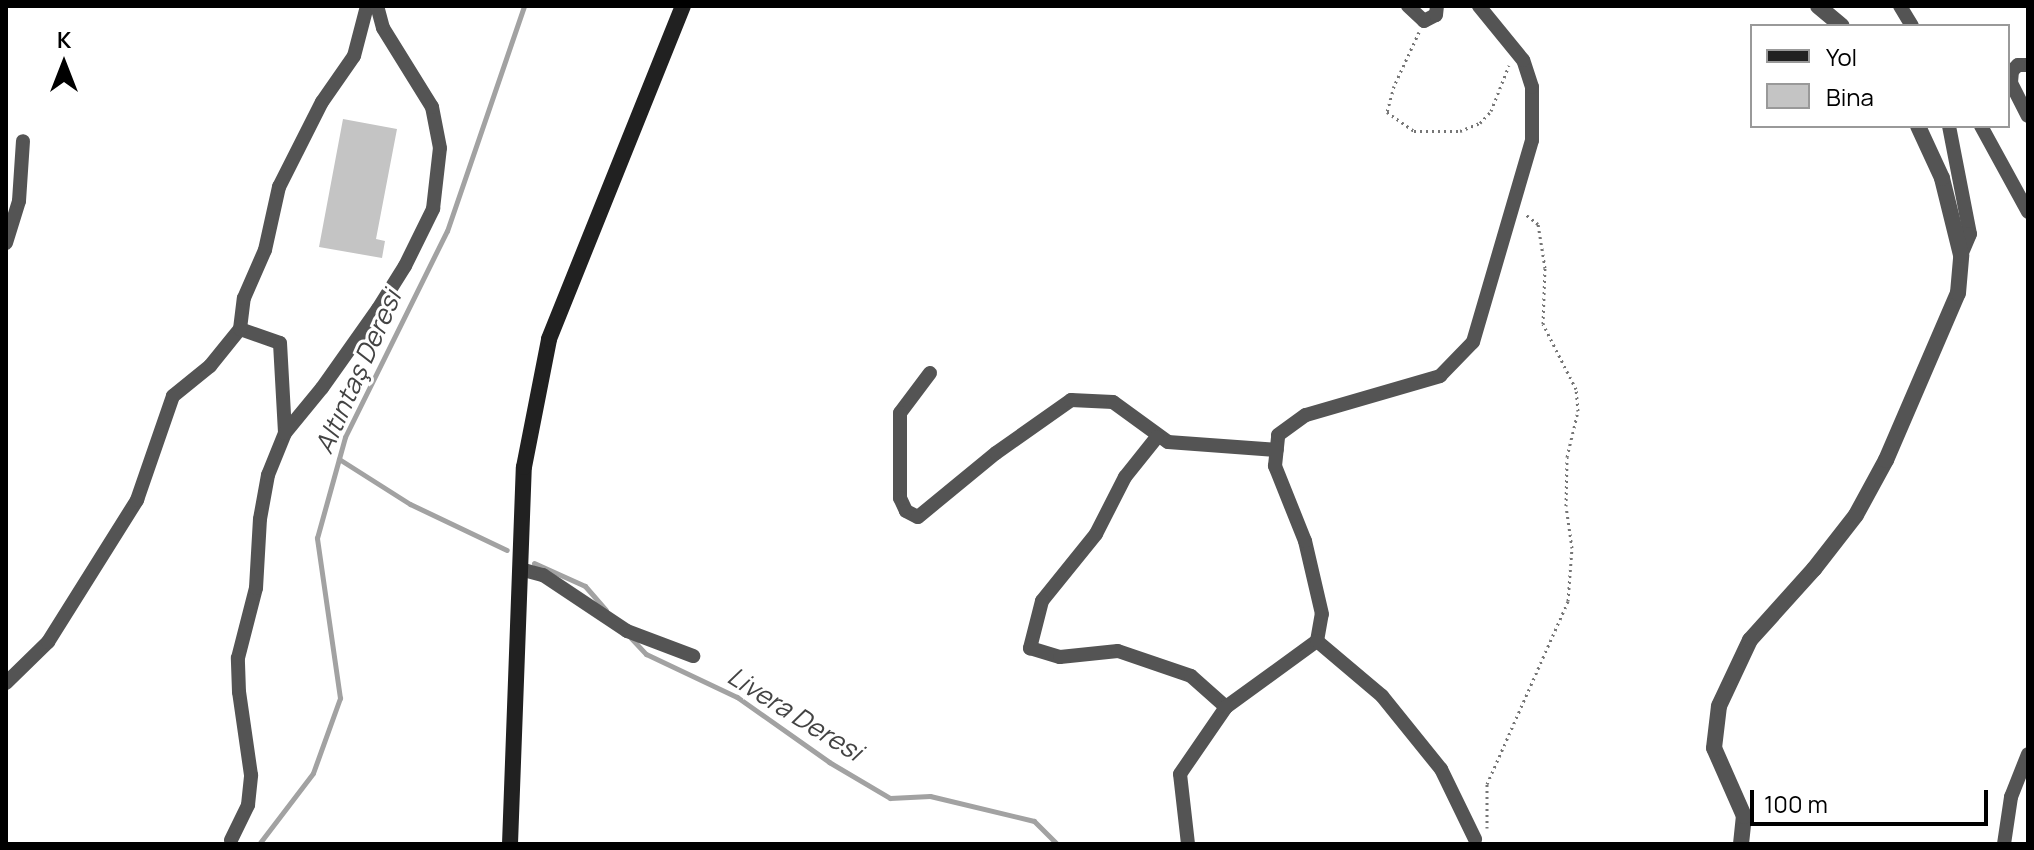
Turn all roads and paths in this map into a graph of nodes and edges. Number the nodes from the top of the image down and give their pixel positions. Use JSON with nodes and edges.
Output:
{"nodes":[{"id":1,"x":367,"y":6,"type":"edge"},
{"id":2,"x":377,"y":6,"type":"edge"},
{"id":3,"x":683,"y":6,"type":"edge"},
{"id":4,"x":1408,"y":6,"type":"edge"},
{"id":5,"x":1437,"y":6,"type":"edge"},
{"id":6,"x":1479,"y":6,"type":"edge"},
{"id":7,"x":1818,"y":6,"type":"edge"},
{"id":8,"x":1900,"y":6,"type":"edge"},
{"id":9,"x":1413,"y":22,"type":"dead end"},
{"id":10,"x":1840,"y":24,"type":"edge"},
{"id":11,"x":1911,"y":24,"type":"edge"},
{"id":12,"x":1512,"y":59,"type":"dead end"},
{"id":13,"x":2028,"y":65,"type":"edge"},
{"id":14,"x":2028,"y":116,"type":"edge"},
{"id":15,"x":1919,"y":128,"type":"edge"},
{"id":16,"x":1949,"y":128,"type":"edge"},
{"id":17,"x":1982,"y":128,"type":"edge"},
{"id":18,"x":23,"y":141,"type":"dead end"},
{"id":19,"x":1515,"y":191,"type":"junction"},
{"id":20,"x":2028,"y":212,"type":"edge"},
{"id":21,"x":6,"y":243,"type":"edge"},
{"id":22,"x":1961,"y":255,"type":"junction"},
{"id":23,"x":240,"y":329,"type":"junction"},
{"id":24,"x":930,"y":373,"type":"dead end"},
{"id":25,"x":285,"y":433,"type":"junction"},
{"id":26,"x":1157,"y":437,"type":"junction"},
{"id":27,"x":1277,"y":450,"type":"junction"},
{"id":28,"x":520,"y":569,"type":"junction"},
{"id":29,"x":1317,"y":641,"type":"junction"},
{"id":30,"x":693,"y":656,"type":"dead end"},
{"id":31,"x":6,"y":683,"type":"edge"},
{"id":32,"x":1226,"y":707,"type":"junction"},
{"id":33,"x":2028,"y":754,"type":"edge"},
{"id":34,"x":1481,"y":834,"type":"joint"},
{"id":35,"x":231,"y":840,"type":"dead end"},
{"id":36,"x":510,"y":844,"type":"edge"},
{"id":37,"x":1188,"y":844,"type":"edge"},
{"id":38,"x":1741,"y":844,"type":"edge"},
{"id":39,"x":2004,"y":844,"type":"edge"}],
"edges":[{"from":1,"to":23,"type":"street"},
{"from":2,"to":25,"type":"street"},
{"from":3,"to":28,"type":"main road"},
{"from":4,"to":5,"type":"street"},
{"from":6,"to":19,"type":"street"},
{"from":7,"to":10,"type":"street"},
{"from":8,"to":11,"type":"street"},
{"from":9,"to":12,"type":"path"},
{"from":13,"to":14,"type":"street"},
{"from":15,"to":22,"type":"street"},
{"from":16,"to":22,"type":"street"},
{"from":17,"to":20,"type":"street"},
{"from":18,"to":21,"type":"street"},
{"from":19,"to":27,"type":"street"},
{"from":19,"to":34,"type":"path"},
{"from":22,"to":38,"type":"street"},
{"from":23,"to":25,"type":"street"},
{"from":23,"to":31,"type":"street"},
{"from":24,"to":26,"type":"street"},
{"from":25,"to":35,"type":"street"},
{"from":26,"to":27,"type":"street"},
{"from":26,"to":32,"type":"street"},
{"from":27,"to":29,"type":"street"},
{"from":28,"to":30,"type":"street"},
{"from":28,"to":36,"type":"main road"},
{"from":29,"to":32,"type":"street"},
{"from":29,"to":34,"type":"street"},
{"from":32,"to":37,"type":"street"},
{"from":33,"to":39,"type":"street"}]}
